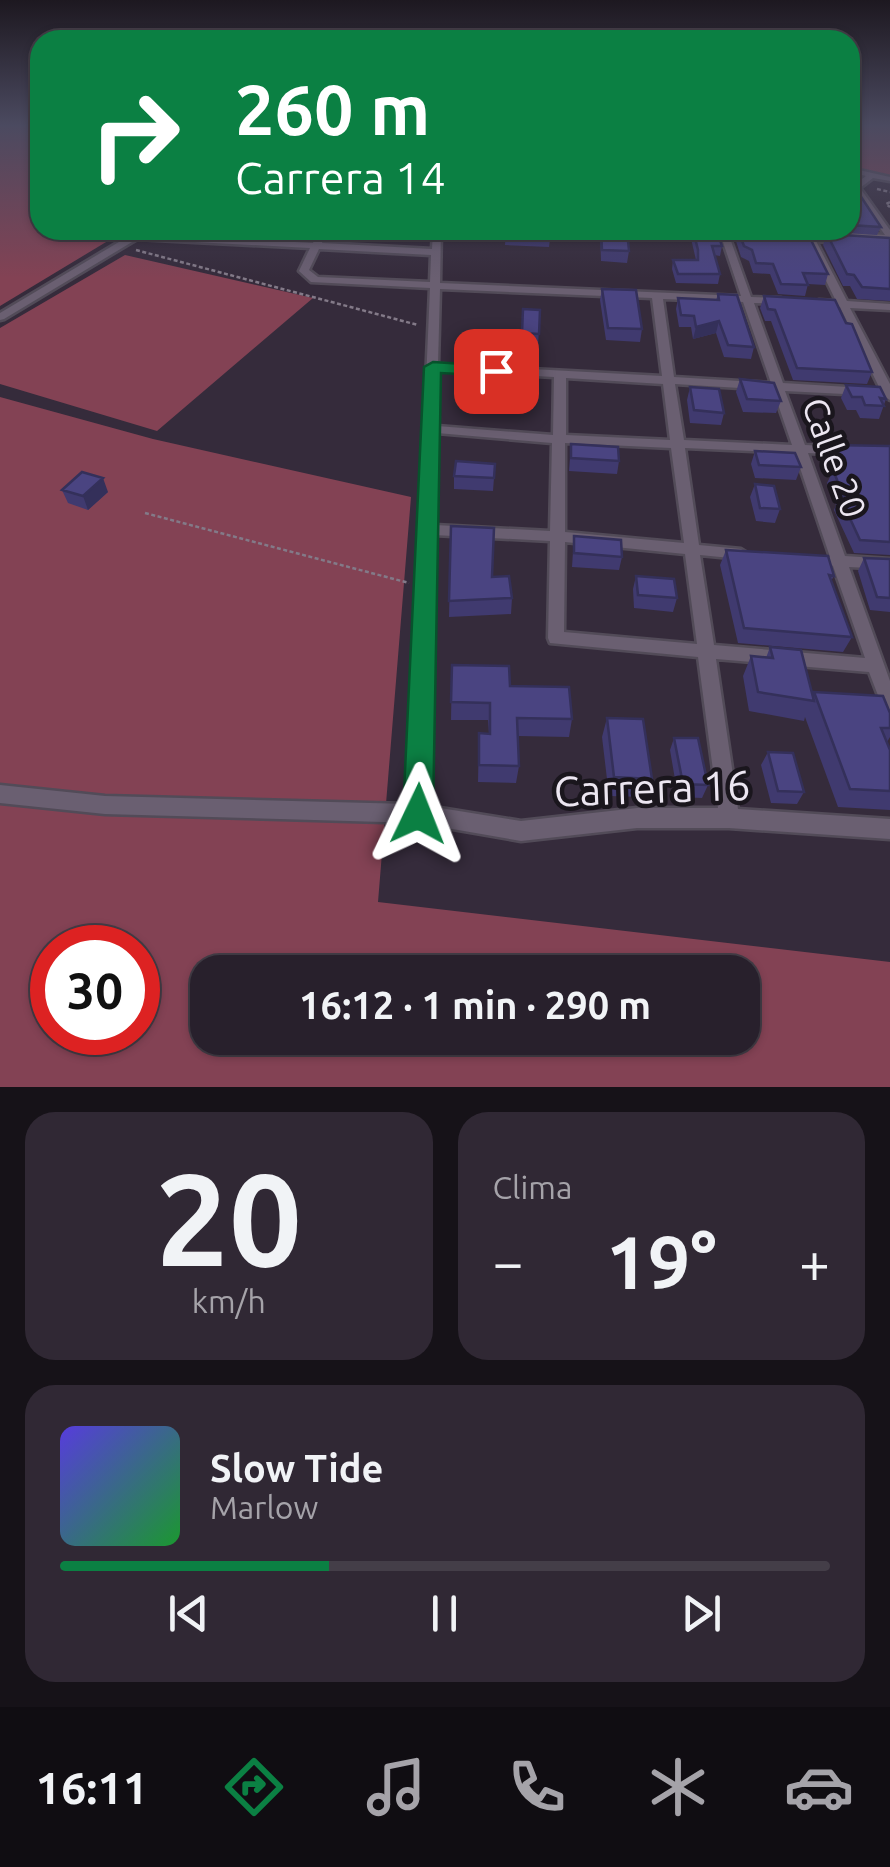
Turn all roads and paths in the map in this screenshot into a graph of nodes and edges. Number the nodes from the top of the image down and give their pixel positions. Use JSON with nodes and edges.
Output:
{"nodes":[{"id":1,"x":860,"y":194,"type":"edge"},
{"id":2,"x":890,"y":202,"type":"edge"},
{"id":3,"x":890,"y":208,"type":"edge"},
{"id":4,"x":860,"y":237,"type":"edge"},
{"id":5,"x":890,"y":239,"type":"edge"},
{"id":6,"x":128,"y":240,"type":"edge"},
{"id":7,"x":228,"y":240,"type":"edge"},
{"id":8,"x":319,"y":240,"type":"edge"},
{"id":9,"x":437,"y":240,"type":"edge"},
{"id":10,"x":723,"y":240,"type":"edge"},
{"id":11,"x":808,"y":240,"type":"edge"},
{"id":12,"x":117,"y":246,"type":"junction"},
{"id":13,"x":316,"y":247,"type":"junction"},
{"id":14,"x":436,"y":252,"type":"junction"},
{"id":15,"x":435,"y":287,"type":"junction"},
{"id":16,"x":657,"y":295,"type":"junction"},
{"id":17,"x":746,"y":300,"type":"junction"},
{"id":18,"x":786,"y":302,"type":"edge"},
{"id":19,"x":805,"y":302,"type":"edge"},
{"id":20,"x":845,"y":304,"type":"junction"},
{"id":21,"x":890,"y":307,"type":"edge"},
{"id":22,"x":0,"y":317,"type":"edge"},
{"id":23,"x":434,"y":330,"type":"junction"},
{"id":24,"x":433,"y":367,"type":"junction"},
{"id":25,"x":560,"y":375,"type":"junction"},
{"id":26,"x":668,"y":380,"type":"junction"},
{"id":27,"x":776,"y":386,"type":"junction"},
{"id":28,"x":890,"y":394,"type":"edge"},
{"id":29,"x":431,"y":429,"type":"junction"},
{"id":30,"x":558,"y":439,"type":"junction"},
{"id":31,"x":678,"y":445,"type":"junction"},
{"id":32,"x":798,"y":448,"type":"junction"},
{"id":33,"x":854,"y":451,"type":"edge"},
{"id":34,"x":145,"y":514,"type":"dead end"},
{"id":35,"x":427,"y":530,"type":"junction"},
{"id":36,"x":556,"y":536,"type":"junction"},
{"id":37,"x":692,"y":551,"type":"junction"},
{"id":38,"x":766,"y":556,"type":"edge"},
{"id":39,"x":821,"y":560,"type":"edge"},
{"id":40,"x":839,"y":562,"type":"junction"},
{"id":41,"x":890,"y":564,"type":"edge"},
{"id":42,"x":426,"y":587,"type":"junction"},
{"id":43,"x":706,"y":653,"type":"junction"},
{"id":44,"x":876,"y":666,"type":"junction"},
{"id":45,"x":890,"y":706,"type":"edge"},
{"id":46,"x":0,"y":794,"type":"edge"},
{"id":47,"x":418,"y":814,"type":"junction"},
{"id":48,"x":729,"y":818,"type":"junction"},
{"id":49,"x":890,"y":829,"type":"edge"}],
"edges":[{"from":1,"to":5,"type":"street"},
{"from":2,"to":3,"type":"path"},
{"from":4,"to":5,"type":"street"},
{"from":6,"to":12,"type":"street"},
{"from":7,"to":13,"type":"street"},
{"from":8,"to":13,"type":"street"},
{"from":9,"to":14,"type":"street"},
{"from":10,"to":17,"type":"street","name":"Calle 20"},
{"from":11,"to":20,"type":"street"},
{"from":12,"to":22,"type":"street"},
{"from":12,"to":23,"type":"path"},
{"from":13,"to":14,"type":"street"},
{"from":13,"to":15,"type":"street"},
{"from":14,"to":15,"type":"street"},
{"from":15,"to":16,"type":"street"},
{"from":15,"to":23,"type":"street"},
{"from":16,"to":17,"type":"street"},
{"from":16,"to":26,"type":"street"},
{"from":17,"to":18,"type":"street"},
{"from":17,"to":27,"type":"street","name":"Calle 20"},
{"from":19,"to":20,"type":"street"},
{"from":20,"to":21,"type":"street"},
{"from":20,"to":28,"type":"street"},
{"from":23,"to":24,"type":"street"},
{"from":24,"to":25,"type":"street"},
{"from":24,"to":29,"type":"street"},
{"from":25,"to":26,"type":"street"},
{"from":25,"to":30,"type":"street"},
{"from":26,"to":27,"type":"street"},
{"from":26,"to":31,"type":"street"},
{"from":27,"to":28,"type":"street"},
{"from":27,"to":32,"type":"street","name":"Calle 20"},
{"from":29,"to":30,"type":"street"},
{"from":29,"to":35,"type":"street"},
{"from":30,"to":31,"type":"street"},
{"from":30,"to":36,"type":"street"},
{"from":31,"to":32,"type":"street"},
{"from":31,"to":37,"type":"street"},
{"from":32,"to":33,"type":"street"},
{"from":32,"to":40,"type":"street","name":"Calle 20"},
{"from":34,"to":42,"type":"path"},
{"from":35,"to":36,"type":"street"},
{"from":35,"to":42,"type":"street"},
{"from":36,"to":37,"type":"street"},
{"from":36,"to":43,"type":"street"},
{"from":37,"to":38,"type":"street"},
{"from":37,"to":43,"type":"street"},
{"from":39,"to":40,"type":"street"},
{"from":40,"to":41,"type":"street"},
{"from":40,"to":44,"type":"street","name":"Calle 20"},
{"from":42,"to":47,"type":"street"},
{"from":43,"to":44,"type":"street"},
{"from":43,"to":48,"type":"street"},
{"from":44,"to":45,"type":"street","name":"Calle 20"},
{"from":46,"to":47,"type":"street","name":"Carrera 16"},
{"from":47,"to":48,"type":"street","name":"Carrera 16"},
{"from":48,"to":49,"type":"street","name":"Carrera 16"}]}
